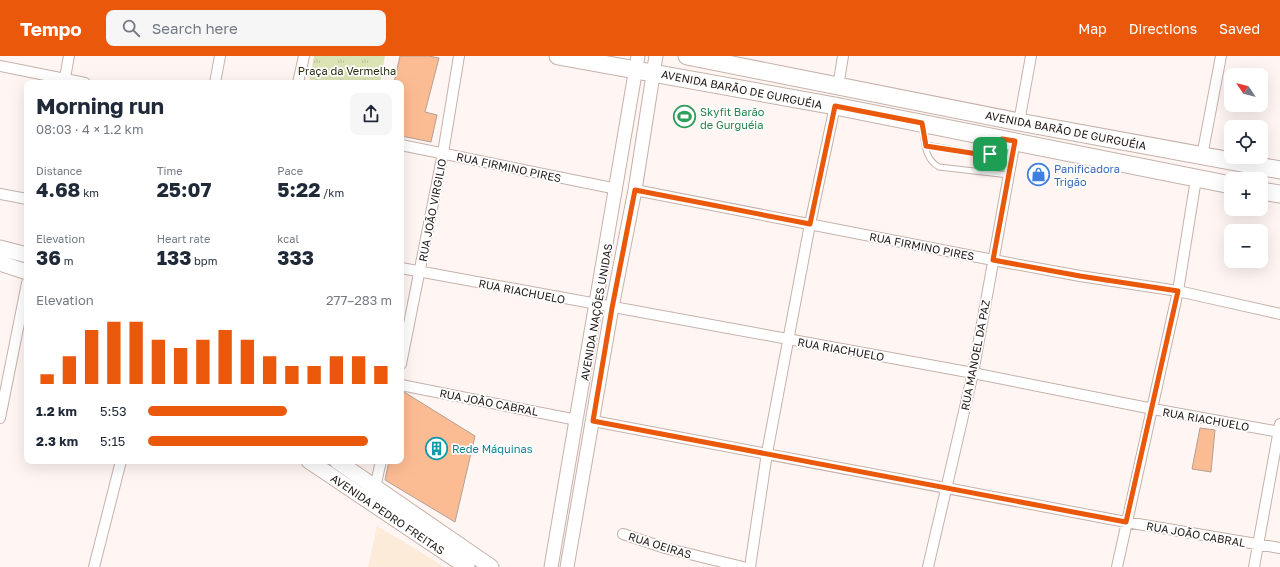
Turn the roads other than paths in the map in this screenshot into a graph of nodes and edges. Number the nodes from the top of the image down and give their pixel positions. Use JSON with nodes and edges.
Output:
{"nodes":[{"id":1,"x":69,"y":56,"type":"edge"},
{"id":2,"x":220,"y":56,"type":"edge"},
{"id":3,"x":304,"y":56,"type":"edge"},
{"id":4,"x":459,"y":56,"type":"edge"},
{"id":5,"x":558,"y":56,"type":"edge"},
{"id":6,"x":687,"y":56,"type":"edge"},
{"id":7,"x":843,"y":56,"type":"edge"},
{"id":8,"x":1031,"y":56,"type":"edge"},
{"id":9,"x":1221,"y":56,"type":"edge"},
{"id":10,"x":637,"y":63,"type":"edge"},
{"id":11,"x":654,"y":64,"type":"edge"},
{"id":12,"x":0,"y":66,"type":"edge"},
{"id":13,"x":60,"y":80,"type":"edge"},
{"id":14,"x":64,"y":80,"type":"edge"},
{"id":15,"x":216,"y":80,"type":"edge"},
{"id":16,"x":299,"y":80,"type":"edge"},
{"id":17,"x":838,"y":87,"type":"junction"},
{"id":18,"x":835,"y":106,"type":"junction"},
{"id":19,"x":1018,"y":122,"type":"junction"},
{"id":20,"x":922,"y":123,"type":"junction"},
{"id":21,"x":1009,"y":140,"type":"junction"},
{"id":22,"x":404,"y":146,"type":"edge"},
{"id":23,"x":926,"y":146,"type":"junction"},
{"id":24,"x":443,"y":153,"type":"junction"},
{"id":25,"x":990,"y":154,"type":"junction"},
{"id":26,"x":1202,"y":156,"type":"junction"},
{"id":27,"x":1280,"y":170,"type":"edge"},
{"id":28,"x":987,"y":172,"type":"junction"},
{"id":29,"x":1009,"y":175,"type":"junction"},
{"id":30,"x":1196,"y":179,"type":"junction"},
{"id":31,"x":1224,"y":184,"type":"edge"},
{"id":32,"x":617,"y":189,"type":"junction"},
{"id":33,"x":635,"y":190,"type":"junction"},
{"id":34,"x":1268,"y":192,"type":"edge"},
{"id":35,"x":0,"y":194,"type":"edge"},
{"id":36,"x":1280,"y":194,"type":"edge"},
{"id":37,"x":24,"y":198,"type":"edge"},
{"id":38,"x":810,"y":224,"type":"junction"},
{"id":39,"x":0,"y":248,"type":"edge"},
{"id":40,"x":24,"y":254,"type":"edge"},
{"id":41,"x":993,"y":260,"type":"junction"},
{"id":42,"x":0,"y":262,"type":"edge"},
{"id":43,"x":404,"y":269,"type":"edge"},
{"id":44,"x":24,"y":271,"type":"edge"},
{"id":45,"x":420,"y":272,"type":"junction"},
{"id":46,"x":1178,"y":291,"type":"junction"},
{"id":47,"x":24,"y":295,"type":"edge"},
{"id":48,"x":596,"y":305,"type":"junction"},
{"id":49,"x":612,"y":308,"type":"junction"},
{"id":50,"x":1280,"y":314,"type":"edge"},
{"id":51,"x":789,"y":339,"type":"junction"},
{"id":52,"x":404,"y":349,"type":"edge"},
{"id":53,"x":973,"y":373,"type":"junction"},
{"id":54,"x":3,"y":381,"type":"edge"},
{"id":55,"x":404,"y":386,"type":"edge"},
{"id":56,"x":1153,"y":409,"type":"junction"},
{"id":57,"x":0,"y":418,"type":"edge"},
{"id":58,"x":577,"y":420,"type":"junction"},
{"id":59,"x":593,"y":421,"type":"junction"},
{"id":60,"x":1280,"y":429,"type":"edge"},
{"id":61,"x":767,"y":453,"type":"junction"},
{"id":62,"x":120,"y":464,"type":"edge"},
{"id":63,"x":313,"y":464,"type":"edge"},
{"id":64,"x":341,"y":464,"type":"edge"},
{"id":65,"x":380,"y":464,"type":"edge"},
{"id":66,"x":375,"y":487,"type":"junction"},
{"id":67,"x":946,"y":488,"type":"junction"},
{"id":68,"x":370,"y":503,"type":"junction"},
{"id":69,"x":1126,"y":522,"type":"junction"},
{"id":70,"x":623,"y":534,"type":"dead end"},
{"id":71,"x":1259,"y":545,"type":"junction"},
{"id":72,"x":1280,"y":548,"type":"edge"},
{"id":73,"x":94,"y":567,"type":"edge"},
{"id":74,"x":467,"y":567,"type":"edge"},
{"id":75,"x":491,"y":567,"type":"edge"},
{"id":76,"x":551,"y":567,"type":"edge"},
{"id":77,"x":567,"y":567,"type":"edge"},
{"id":78,"x":743,"y":567,"type":"edge"},
{"id":79,"x":750,"y":567,"type":"edge"},
{"id":80,"x":928,"y":567,"type":"edge"},
{"id":81,"x":1117,"y":567,"type":"edge"},
{"id":82,"x":1254,"y":567,"type":"edge"}],
"edges":[{"from":1,"to":14,"type":"street"},
{"from":2,"to":15,"type":"street"},
{"from":3,"to":16,"type":"street"},
{"from":4,"to":24,"type":"street","name":"RUA JOÃO VIRGILIO"},
{"from":5,"to":10,"type":"main road","name":"AVENIDA BARÃO DE GURGUÉIA"},
{"from":6,"to":17,"type":"main road","name":"AVENIDA BARÃO DE GURGUÉIA"},
{"from":7,"to":17,"type":"street"},
{"from":8,"to":19,"type":"street"},
{"from":9,"to":26,"type":"street"},
{"from":10,"to":11,"type":"main road","name":"AVENIDA BARÃO DE GURGUÉIA"},
{"from":10,"to":32,"type":"street","name":"AVENIDA NAÇÕES UNIDAS"},
{"from":11,"to":18,"type":"main road","name":"AVENIDA BARÃO DE GURGUÉIA"},
{"from":11,"to":33,"type":"street","name":"AVENIDA NAÇÕES UNIDAS"},
{"from":12,"to":13,"type":"street"},
{"from":17,"to":19,"type":"main road","name":"AVENIDA BARÃO DE GURGUÉIA"},
{"from":18,"to":20,"type":"main road","name":"AVENIDA BARÃO DE GURGUÉIA"},
{"from":18,"to":38,"type":"street"},
{"from":19,"to":26,"type":"main road","name":"AVENIDA BARÃO DE GURGUÉIA"},
{"from":20,"to":21,"type":"main road","name":"AVENIDA BARÃO DE GURGUÉIA"},
{"from":20,"to":23,"type":"lane"},
{"from":21,"to":25,"type":"lane"},
{"from":21,"to":29,"type":"street","name":"RUA MANOEL DA PAZ"},
{"from":21,"to":30,"type":"main road","name":"AVENIDA BARÃO DE GURGUÉIA"},
{"from":22,"to":24,"type":"street","name":"RUA FIRMINO PIRES"},
{"from":23,"to":25,"type":"lane"},
{"from":23,"to":28,"type":"lane"},
{"from":24,"to":32,"type":"street","name":"RUA FIRMINO PIRES"},
{"from":24,"to":45,"type":"street","name":"RUA JOÃO VIRGILIO"},
{"from":25,"to":28,"type":"lane"},
{"from":26,"to":27,"type":"main road","name":"AVENIDA BARÃO DE GURGUÉIA"},
{"from":28,"to":29,"type":"lane"},
{"from":29,"to":41,"type":"street","name":"RUA MANOEL DA PAZ"},
{"from":30,"to":31,"type":"main road","name":"AVENIDA BARÃO DE GURGUÉIA"},
{"from":30,"to":46,"type":"street"},
{"from":32,"to":48,"type":"street","name":"AVENIDA NAÇÕES UNIDAS"},
{"from":33,"to":38,"type":"street","name":"RUA FIRMINO PIRES"},
{"from":33,"to":49,"type":"street","name":"AVENIDA NAÇÕES UNIDAS"},
{"from":34,"to":36,"type":"main road"},
{"from":35,"to":37,"type":"street"},
{"from":38,"to":41,"type":"street","name":"RUA FIRMINO PIRES"},
{"from":38,"to":51,"type":"street"},
{"from":39,"to":40,"type":"main road"},
{"from":41,"to":46,"type":"street","name":"RUA FIRMINO PIRES"},
{"from":41,"to":53,"type":"street","name":"RUA MANOEL DA PAZ"},
{"from":42,"to":44,"type":"main road"},
{"from":43,"to":45,"type":"street","name":"RUA RIACHUELO"},
{"from":45,"to":48,"type":"street","name":"RUA RIACHUELO"},
{"from":45,"to":52,"type":"street","name":"RUA JOÃO VIRGILIO"},
{"from":46,"to":50,"type":"street","name":"RUA FIRMINO PIRES"},
{"from":46,"to":56,"type":"street"},
{"from":47,"to":54,"type":"street"},
{"from":48,"to":49,"type":"street","name":"RUA RIACHUELO"},
{"from":48,"to":58,"type":"street","name":"AVENIDA NAÇÕES UNIDAS"},
{"from":49,"to":51,"type":"street","name":"RUA RIACHUELO"},
{"from":49,"to":59,"type":"street","name":"AVENIDA NAÇÕES UNIDAS"},
{"from":51,"to":53,"type":"street","name":"RUA RIACHUELO"},
{"from":51,"to":61,"type":"street"},
{"from":53,"to":56,"type":"street","name":"RUA RIACHUELO"},
{"from":53,"to":67,"type":"street","name":"RUA MANOEL DA PAZ"},
{"from":54,"to":57,"type":"street"},
{"from":55,"to":58,"type":"street","name":"RUA JOÃO CABRAL"},
{"from":56,"to":60,"type":"street","name":"RUA RIACHUELO"},
{"from":56,"to":69,"type":"street"},
{"from":58,"to":76,"type":"street","name":"AVENIDA NAÇÕES UNIDAS"},
{"from":59,"to":61,"type":"street","name":"RUA JOÃO CABRAL"},
{"from":59,"to":77,"type":"street","name":"AVENIDA NAÇÕES UNIDAS"},
{"from":60,"to":71,"type":"street"},
{"from":61,"to":67,"type":"street","name":"RUA JOÃO CABRAL"},
{"from":61,"to":79,"type":"street"},
{"from":62,"to":73,"type":"street"},
{"from":63,"to":68,"type":"main road","name":"AVENIDA PEDRO FREITAS"},
{"from":64,"to":66,"type":"main road","name":"AVENIDA PEDRO FREITAS"},
{"from":65,"to":66,"type":"street"},
{"from":66,"to":68,"type":"street"},
{"from":66,"to":75,"type":"main road","name":"AVENIDA PEDRO FREITAS"},
{"from":67,"to":69,"type":"street","name":"RUA JOÃO CABRAL"},
{"from":67,"to":80,"type":"street","name":"RUA MANOEL DA PAZ"},
{"from":68,"to":74,"type":"main road","name":"AVENIDA PEDRO FREITAS"},
{"from":69,"to":71,"type":"street","name":"RUA JOÃO CABRAL"},
{"from":69,"to":81,"type":"street"},
{"from":70,"to":78,"type":"street","name":"RUA OEIRAS"},
{"from":71,"to":72,"type":"street","name":"RUA JOÃO CABRAL"},
{"from":71,"to":82,"type":"street"}]}
